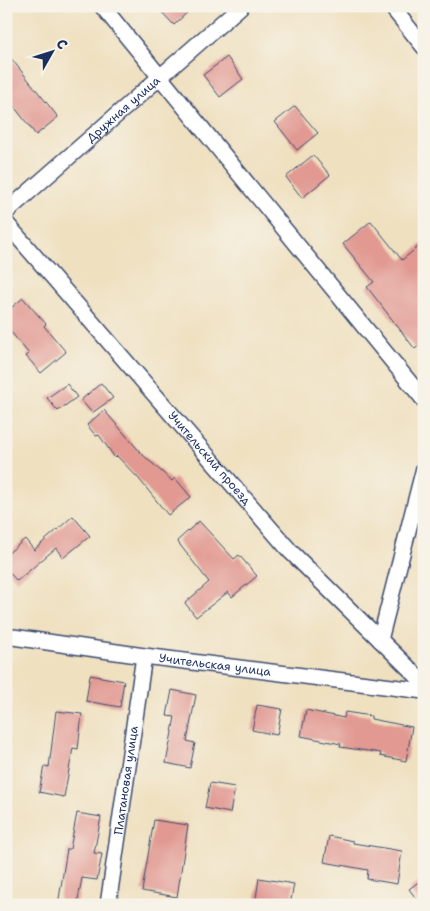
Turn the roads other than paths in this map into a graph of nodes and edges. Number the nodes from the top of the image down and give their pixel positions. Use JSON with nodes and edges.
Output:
{"nodes":[{"id":1,"x":102,"y":6,"type":"edge"},
{"id":2,"x":241,"y":6,"type":"edge"},
{"id":3,"x":390,"y":6,"type":"edge"},
{"id":4,"x":424,"y":46,"type":"edge"},
{"id":5,"x":159,"y":77,"type":"junction"},
{"id":6,"x":6,"y":212,"type":"edge"},
{"id":7,"x":6,"y":223,"type":"edge"},
{"id":8,"x":424,"y":400,"type":"edge"},
{"id":9,"x":424,"y":468,"type":"edge"},
{"id":10,"x":6,"y":636,"type":"edge"},
{"id":11,"x":380,"y":640,"type":"junction"},
{"id":12,"x":144,"y":656,"type":"junction"},
{"id":13,"x":424,"y":682,"type":"edge"},
{"id":14,"x":424,"y":692,"type":"edge"},
{"id":15,"x":108,"y":905,"type":"edge"}],
"edges":[{"from":1,"to":5,"type":"street"},
{"from":2,"to":5,"type":"street","name":"Дружная улица"},
{"from":3,"to":4,"type":"street"},
{"from":5,"to":6,"type":"street","name":"Дружная улица"},
{"from":5,"to":8,"type":"street"},
{"from":7,"to":11,"type":"street","name":"Учительский проезд"},
{"from":9,"to":11,"type":"street"},
{"from":10,"to":12,"type":"street","name":"Учительская улица"},
{"from":11,"to":13,"type":"street","name":"Учительский проезд"},
{"from":12,"to":14,"type":"street","name":"Учительская улица"},
{"from":12,"to":15,"type":"street","name":"Платановая улица"}]}
